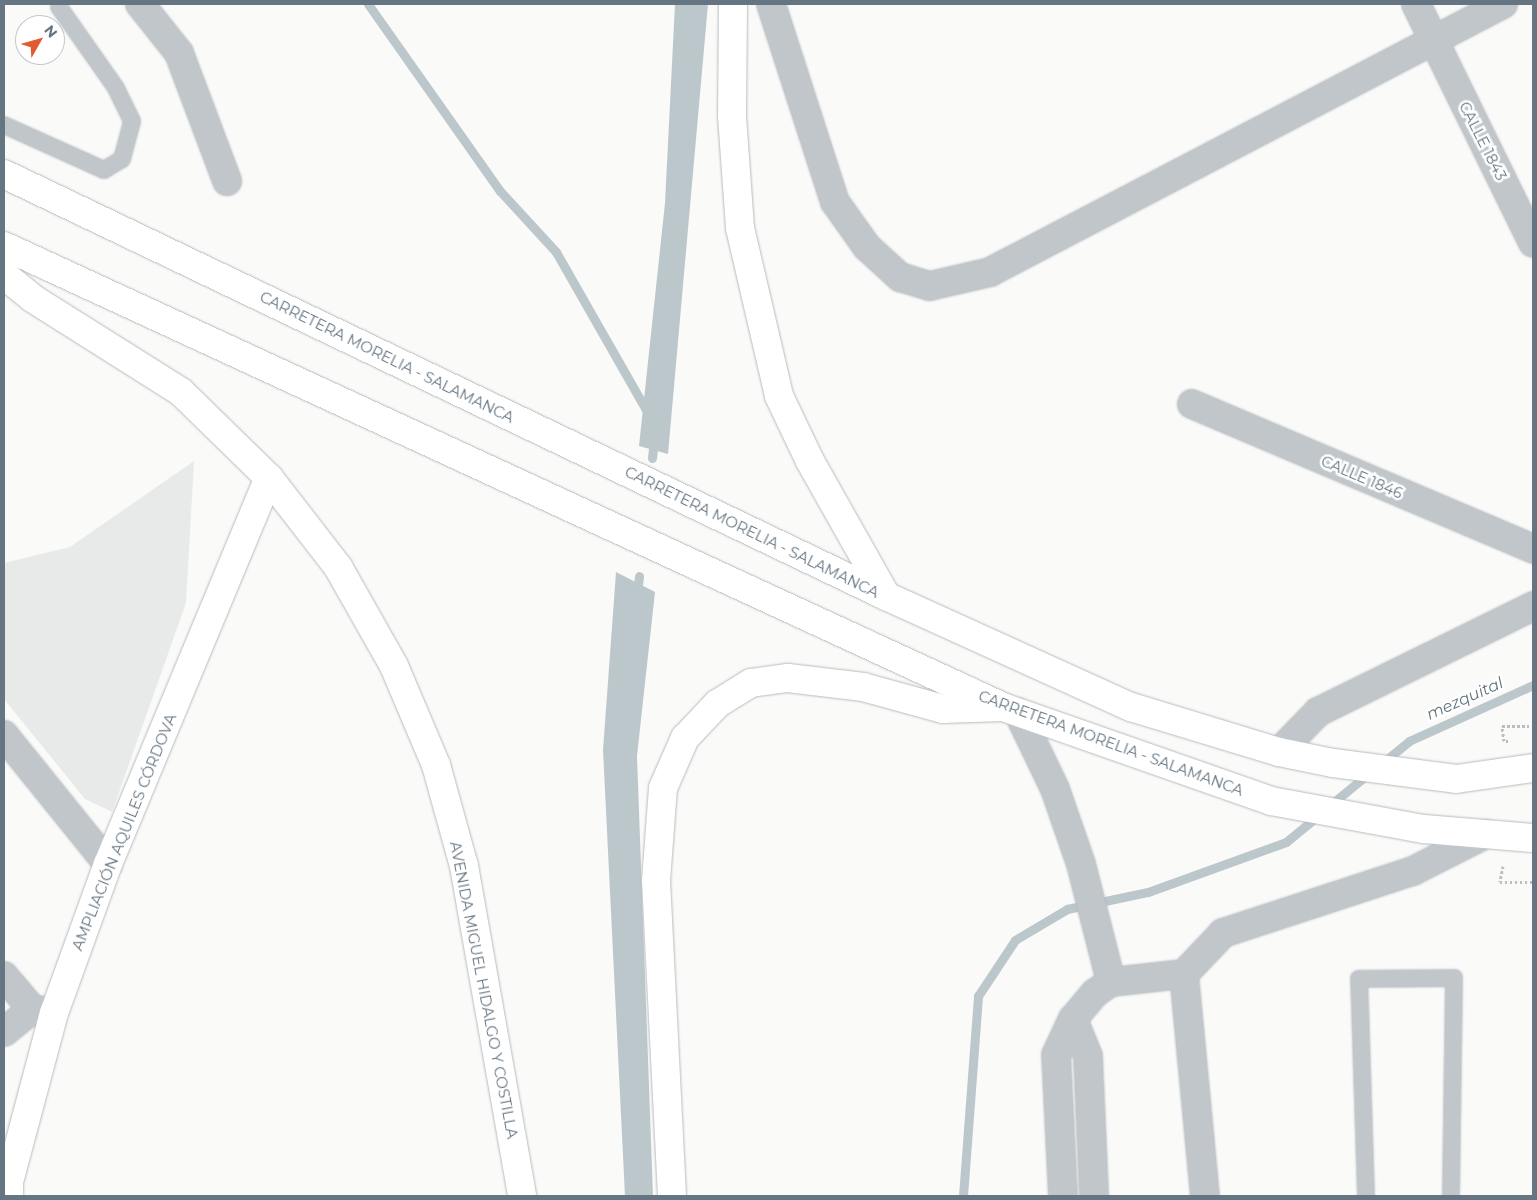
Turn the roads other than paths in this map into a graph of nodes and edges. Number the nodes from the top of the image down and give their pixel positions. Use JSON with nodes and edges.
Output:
{"nodes":[{"id":1,"x":140,"y":4,"type":"edge"},
{"id":2,"x":733,"y":4,"type":"edge"},
{"id":3,"x":771,"y":4,"type":"edge"},
{"id":4,"x":1416,"y":4,"type":"edge"},
{"id":5,"x":1503,"y":4,"type":"edge"},
{"id":6,"x":59,"y":7,"type":"dead end"},
{"id":7,"x":1432,"y":40,"type":"junction"},
{"id":8,"x":4,"y":125,"type":"edge"},
{"id":9,"x":4,"y":174,"type":"edge"},
{"id":10,"x":226,"y":181,"type":"dead end"},
{"id":11,"x":1533,"y":243,"type":"edge"},
{"id":12,"x":4,"y":246,"type":"edge"},
{"id":13,"x":4,"y":275,"type":"edge"},
{"id":14,"x":1192,"y":404,"type":"dead end"},
{"id":15,"x":269,"y":478,"type":"junction"},
{"id":16,"x":1533,"y":549,"type":"edge"},
{"id":17,"x":886,"y":596,"type":"junction"},
{"id":18,"x":1533,"y":606,"type":"edge"},
{"id":19,"x":1010,"y":709,"type":"junction"},
{"id":20,"x":4,"y":735,"type":"edge"},
{"id":21,"x":1279,"y":752,"type":"junction"},
{"id":22,"x":1533,"y":768,"type":"edge"},
{"id":23,"x":1486,"y":834,"type":"junction"},
{"id":24,"x":1533,"y":838,"type":"edge"},
{"id":25,"x":108,"y":864,"type":"junction"},
{"id":26,"x":1184,"y":974,"type":"junction"},
{"id":27,"x":4,"y":976,"type":"edge"},
{"id":28,"x":1111,"y":982,"type":"junction"},
{"id":29,"x":43,"y":1011,"type":"junction"},
{"id":30,"x":1073,"y":1019,"type":"junction"},
{"id":31,"x":4,"y":1032,"type":"edge"},
{"id":32,"x":9,"y":1196,"type":"edge"},
{"id":33,"x":522,"y":1196,"type":"edge"},
{"id":34,"x":672,"y":1196,"type":"edge"},
{"id":35,"x":1063,"y":1196,"type":"edge"},
{"id":36,"x":1094,"y":1196,"type":"edge"},
{"id":37,"x":1205,"y":1196,"type":"edge"},
{"id":38,"x":1366,"y":1196,"type":"edge"},
{"id":39,"x":1451,"y":1196,"type":"edge"}],
"edges":[{"from":1,"to":10,"type":"street"},
{"from":2,"to":17,"type":"main road"},
{"from":3,"to":7,"type":"street"},
{"from":4,"to":7,"type":"street","name":"CALLE 1843"},
{"from":5,"to":7,"type":"street"},
{"from":6,"to":8,"type":"lane"},
{"from":7,"to":11,"type":"street","name":"CALLE 1843"},
{"from":9,"to":17,"type":"main road","name":"CARRETERA MORELIA - SALAMANCA"},
{"from":12,"to":19,"type":"main road","name":"CARRETERA MORELIA - SALAMANCA"},
{"from":13,"to":15,"type":"main road","name":"AVENIDA MIGUEL HIDALGO Y COSTILLA"},
{"from":14,"to":16,"type":"street","name":"CALLE 1846"},
{"from":15,"to":25,"type":"main road","name":"AMPLIACIÓN AQUILES CÓRDOVA"},
{"from":15,"to":33,"type":"main road","name":"AVENIDA MIGUEL HIDALGO Y COSTILLA"},
{"from":17,"to":21,"type":"main road","name":"CARRETERA MORELIA - SALAMANCA"},
{"from":18,"to":21,"type":"street"},
{"from":19,"to":23,"type":"main road","name":"CARRETERA MORELIA - SALAMANCA"},
{"from":19,"to":28,"type":"street"},
{"from":19,"to":34,"type":"main road"},
{"from":20,"to":25,"type":"street"},
{"from":21,"to":22,"type":"main road","name":"CARRETERA MORELIA - SALAMANCA"},
{"from":23,"to":24,"type":"main road","name":"CARRETERA MORELIA - SALAMANCA"},
{"from":23,"to":26,"type":"street"},
{"from":25,"to":29,"type":"main road","name":"AMPLIACIÓN AQUILES CÓRDOVA"},
{"from":26,"to":28,"type":"street"},
{"from":26,"to":37,"type":"street"},
{"from":27,"to":29,"type":"street"},
{"from":28,"to":30,"type":"street"},
{"from":29,"to":31,"type":"street"},
{"from":29,"to":32,"type":"main road","name":"AMPLIACIÓN AQUILES CÓRDOVA"},
{"from":30,"to":35,"type":"street"},
{"from":30,"to":36,"type":"street"},
{"from":38,"to":39,"type":"lane"}]}
